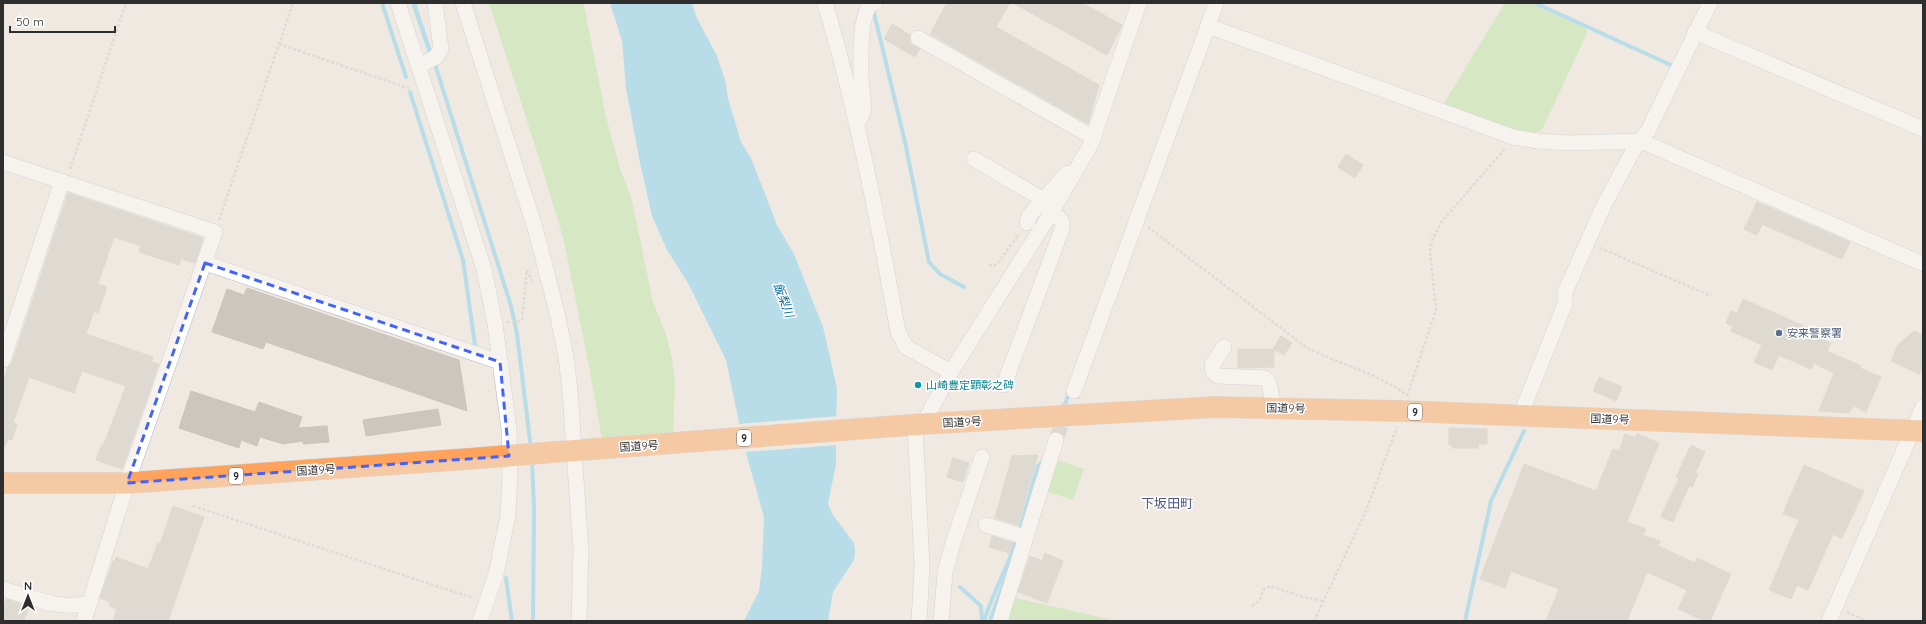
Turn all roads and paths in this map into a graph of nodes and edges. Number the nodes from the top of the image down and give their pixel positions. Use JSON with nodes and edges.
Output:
{"nodes":[{"id":1,"x":126,"y":3,"type":"edge"},
{"id":2,"x":293,"y":3,"type":"edge"},
{"id":3,"x":398,"y":3,"type":"edge"},
{"id":4,"x":435,"y":3,"type":"edge"},
{"id":5,"x":463,"y":3,"type":"edge"},
{"id":6,"x":825,"y":3,"type":"edge"},
{"id":7,"x":1140,"y":3,"type":"edge"},
{"id":8,"x":1216,"y":3,"type":"edge"},
{"id":9,"x":1710,"y":3,"type":"edge"},
{"id":10,"x":870,"y":4,"type":"edge"},
{"id":11,"x":1208,"y":26,"type":"junction"},
{"id":12,"x":1695,"y":32,"type":"junction"},
{"id":13,"x":918,"y":38,"type":"dead end"},
{"id":14,"x":279,"y":44,"type":"junction"},
{"id":15,"x":418,"y":66,"type":"junction"},
{"id":16,"x":426,"y":88,"type":"junction"},
{"id":17,"x":857,"y":123,"type":"junction"},
{"id":18,"x":1923,"y":129,"type":"edge"},
{"id":19,"x":1513,"y":137,"type":"junction"},
{"id":20,"x":1094,"y":138,"type":"junction"},
{"id":21,"x":1641,"y":141,"type":"junction"},
{"id":22,"x":974,"y":159,"type":"dead end"},
{"id":23,"x":3,"y":162,"type":"edge"},
{"id":24,"x":62,"y":181,"type":"junction"},
{"id":25,"x":1047,"y":206,"type":"junction"},
{"id":26,"x":1137,"y":220,"type":"junction"},
{"id":27,"x":1027,"y":224,"type":"joint"},
{"id":28,"x":215,"y":232,"type":"junction"},
{"id":29,"x":1587,"y":242,"type":"junction"},
{"id":30,"x":205,"y":263,"type":"junction"},
{"id":31,"x":1923,"y":264,"type":"edge"},
{"id":32,"x":989,"y":265,"type":"dead end"},
{"id":33,"x":533,"y":282,"type":"dead end"},
{"id":34,"x":1712,"y":296,"type":"dead end"},
{"id":35,"x":508,"y":322,"type":"dead end"},
{"id":36,"x":1224,"y":347,"type":"dead end"},
{"id":37,"x":3,"y":360,"type":"edge"},
{"id":38,"x":500,"y":362,"type":"junction"},
{"id":39,"x":951,"y":372,"type":"junction"},
{"id":40,"x":1004,"y":385,"type":"dead end"},
{"id":41,"x":1074,"y":391,"type":"tunnel mouth"},
{"id":42,"x":1405,"y":403,"type":"junction"},
{"id":43,"x":1274,"y":407,"type":"junction"},
{"id":44,"x":1923,"y":407,"type":"edge"},
{"id":45,"x":1520,"y":416,"type":"junction"},
{"id":46,"x":915,"y":425,"type":"junction"},
{"id":47,"x":1917,"y":431,"type":"edge"},
{"id":48,"x":1056,"y":440,"type":"tunnel mouth"},
{"id":49,"x":570,"y":451,"type":"junction"},
{"id":50,"x":982,"y":457,"type":"dead end"},
{"id":51,"x":3,"y":483,"type":"edge"},
{"id":52,"x":127,"y":483,"type":"junction"},
{"id":53,"x":193,"y":506,"type":"dead end"},
{"id":54,"x":986,"y":525,"type":"dead end"},
{"id":55,"x":1021,"y":536,"type":"junction"},
{"id":56,"x":3,"y":589,"type":"edge"},
{"id":57,"x":1323,"y":600,"type":"junction"},
{"id":58,"x":90,"y":603,"type":"junction"},
{"id":59,"x":486,"y":603,"type":"junction"},
{"id":60,"x":1252,"y":606,"type":"dead end"},
{"id":61,"x":1834,"y":607,"type":"junction"},
{"id":62,"x":84,"y":621,"type":"edge"},
{"id":63,"x":480,"y":621,"type":"edge"},
{"id":64,"x":579,"y":621,"type":"edge"},
{"id":65,"x":919,"y":621,"type":"edge"},
{"id":66,"x":941,"y":621,"type":"edge"},
{"id":67,"x":1000,"y":621,"type":"edge"},
{"id":68,"x":1314,"y":621,"type":"edge"},
{"id":69,"x":1829,"y":621,"type":"edge"},
{"id":70,"x":1866,"y":621,"type":"edge"}],
"edges":[{"from":1,"to":24,"type":"path"},
{"from":2,"to":14,"type":"path"},
{"from":3,"to":15,"type":"street"},
{"from":4,"to":15,"type":"street"},
{"from":5,"to":49,"type":"street"},
{"from":6,"to":17,"type":"street"},
{"from":7,"to":20,"type":"street"},
{"from":8,"to":11,"type":"street"},
{"from":9,"to":12,"type":"street"},
{"from":10,"to":17,"type":"street"},
{"from":11,"to":19,"type":"street"},
{"from":11,"to":26,"type":"street"},
{"from":12,"to":18,"type":"street"},
{"from":12,"to":21,"type":"street"},
{"from":13,"to":20,"type":"street"},
{"from":14,"to":16,"type":"path"},
{"from":14,"to":28,"type":"path"},
{"from":15,"to":16,"type":"street"},
{"from":16,"to":38,"type":"street"},
{"from":17,"to":39,"type":"street"},
{"from":19,"to":21,"type":"street"},
{"from":19,"to":42,"type":"path"},
{"from":20,"to":25,"type":"street"},
{"from":21,"to":29,"type":"street"},
{"from":21,"to":31,"type":"street"},
{"from":22,"to":25,"type":"street"},
{"from":23,"to":24,"type":"street"},
{"from":24,"to":28,"type":"street"},
{"from":24,"to":37,"type":"street"},
{"from":25,"to":27,"type":"street"},
{"from":25,"to":39,"type":"street"},
{"from":25,"to":40,"type":"street"},
{"from":26,"to":41,"type":"street"},
{"from":26,"to":42,"type":"path"},
{"from":27,"to":32,"type":"path"},
{"from":28,"to":30,"type":"street"},
{"from":29,"to":34,"type":"path"},
{"from":29,"to":45,"type":"street"},
{"from":30,"to":38,"type":"street"},
{"from":30,"to":52,"type":"street"},
{"from":33,"to":35,"type":"path"},
{"from":36,"to":43,"type":"street"},
{"from":38,"to":59,"type":"street"},
{"from":39,"to":46,"type":"street"},
{"from":42,"to":43,"type":"highway","name":"国道9号","number":"9"},
{"from":42,"to":45,"type":"highway","name":"国道9号","number":"9"},
{"from":42,"to":57,"type":"path"},
{"from":43,"to":46,"type":"highway","name":"国道9号","number":"9"},
{"from":44,"to":47,"type":"street"},
{"from":45,"to":47,"type":"highway","name":"国道9号","number":"9"},
{"from":46,"to":49,"type":"highway","name":"国道9号","number":"9"},
{"from":46,"to":65,"type":"street"},
{"from":47,"to":61,"type":"street"},
{"from":48,"to":55,"type":"street"},
{"from":49,"to":52,"type":"highway","name":"国道9号","number":"9","bridge":true},
{"from":49,"to":64,"type":"street"},
{"from":50,"to":66,"type":"street"},
{"from":51,"to":52,"type":"highway","name":"国道9号","number":"9"},
{"from":52,"to":58,"type":"street"},
{"from":53,"to":59,"type":"path"},
{"from":54,"to":55,"type":"street"},
{"from":55,"to":67,"type":"street"},
{"from":56,"to":58,"type":"street"},
{"from":57,"to":60,"type":"path"},
{"from":57,"to":68,"type":"path"},
{"from":58,"to":62,"type":"street"},
{"from":59,"to":63,"type":"street"},
{"from":61,"to":69,"type":"street"},
{"from":61,"to":70,"type":"path"}]}
